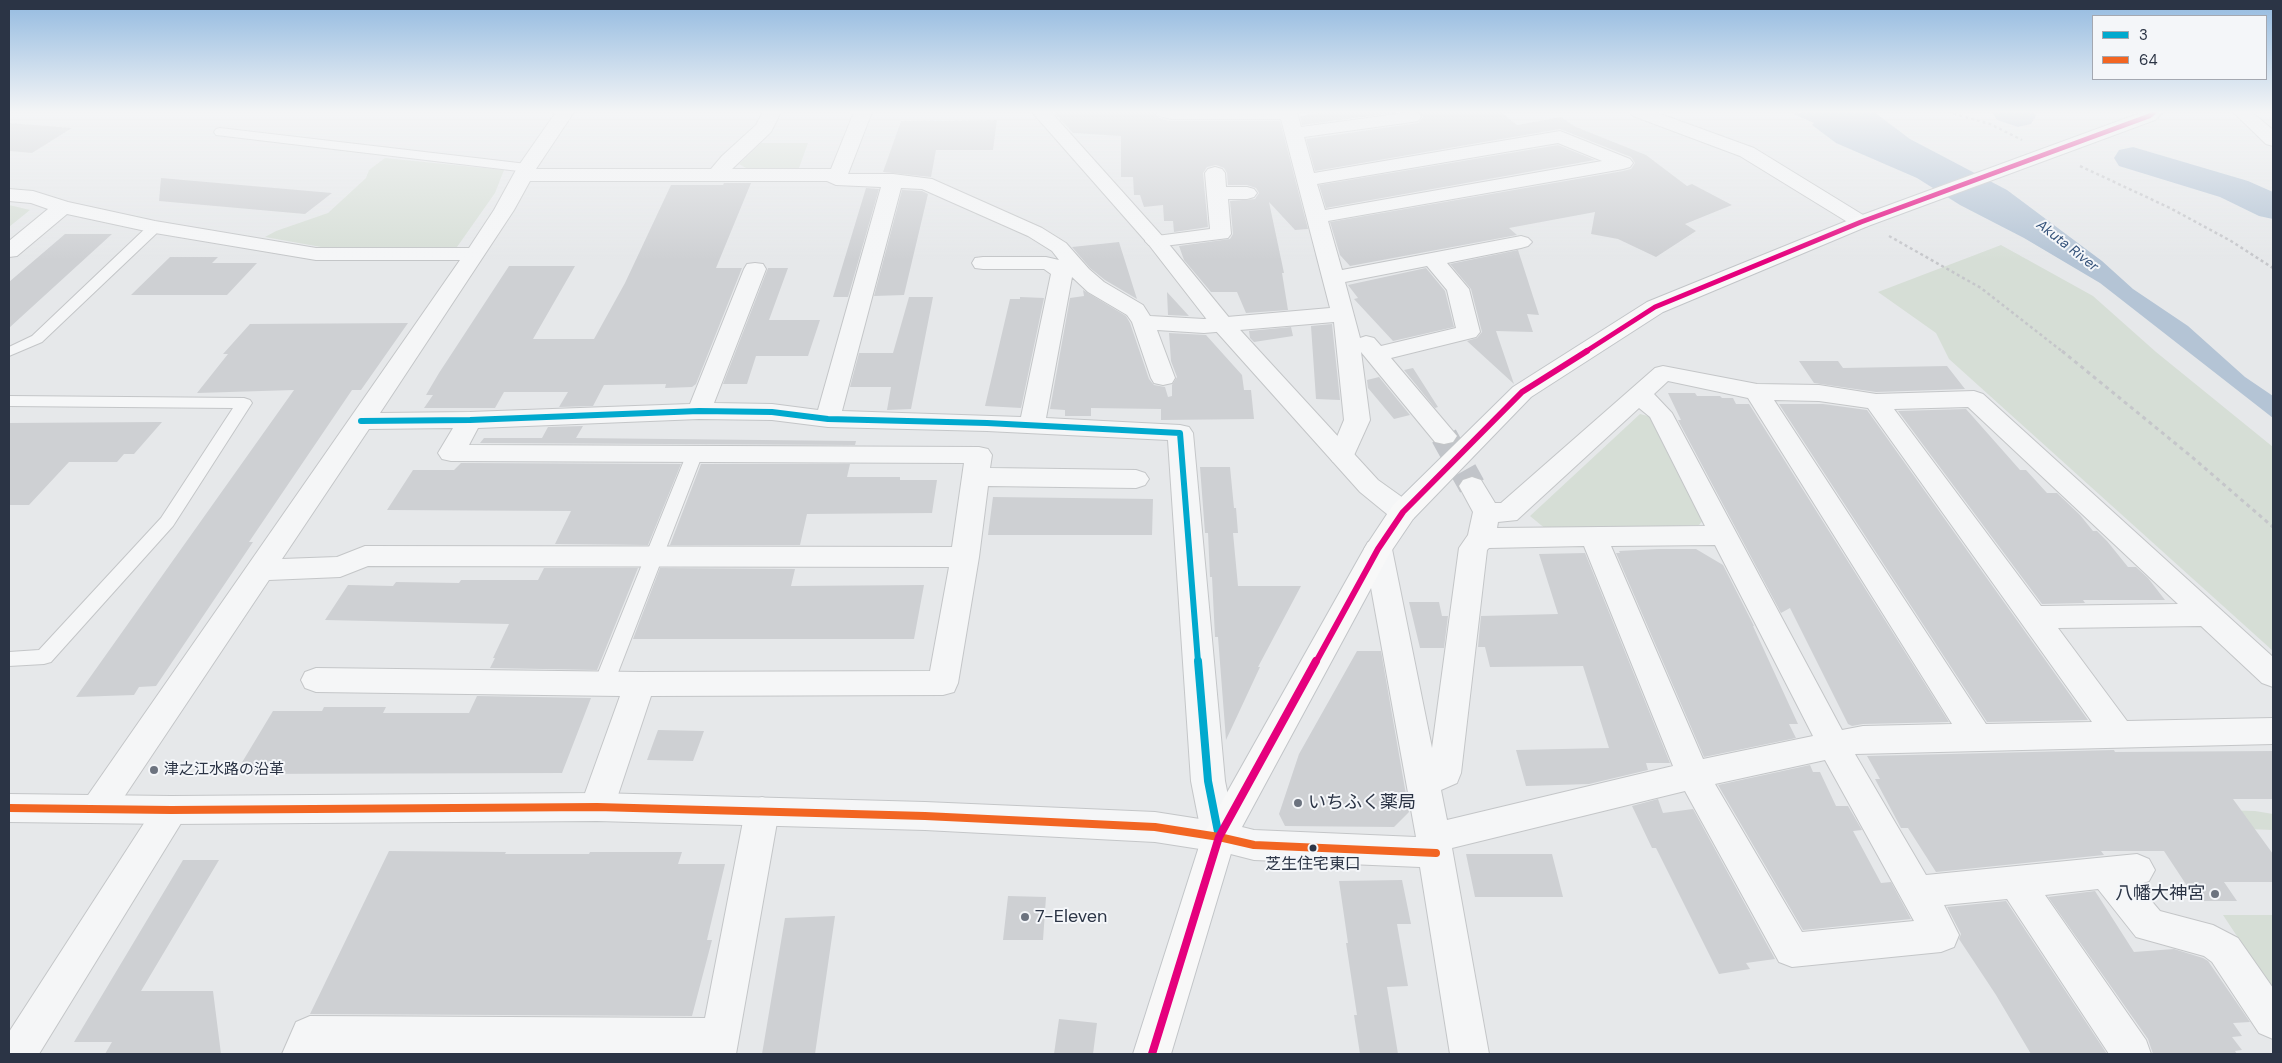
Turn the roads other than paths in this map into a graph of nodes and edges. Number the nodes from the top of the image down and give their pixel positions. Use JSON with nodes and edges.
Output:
{"nodes":[{"id":1,"x":446,"y":162,"type":"edge"},
{"id":2,"x":532,"y":162,"type":"edge"},
{"id":3,"x":728,"y":162,"type":"edge"},
{"id":4,"x":843,"y":162,"type":"edge"},
{"id":5,"x":1085,"y":162,"type":"edge"},
{"id":6,"x":1302,"y":162,"type":"edge"},
{"id":7,"x":1415,"y":162,"type":"edge"},
{"id":8,"x":1620,"y":162,"type":"edge"},
{"id":9,"x":1763,"y":162,"type":"edge"},
{"id":10,"x":2023,"y":162,"type":"edge"},
{"id":11,"x":525,"y":172,"type":"junction"},
{"id":12,"x":718,"y":175,"type":"junction"},
{"id":13,"x":838,"y":175,"type":"junction"},
{"id":14,"x":892,"y":180,"type":"junction"},
{"id":15,"x":1307,"y":180,"type":"junction"},
{"id":16,"x":1247,"y":193,"type":"dead end"},
{"id":17,"x":9,"y":195,"type":"edge"},
{"id":18,"x":63,"y":207,"type":"junction"},
{"id":19,"x":1317,"y":217,"type":"junction"},
{"id":20,"x":1861,"y":222,"type":"junction"},
{"id":21,"x":155,"y":227,"type":"junction"},
{"id":22,"x":1156,"y":241,"type":"junction"},
{"id":23,"x":1521,"y":242,"type":"dead end"},
{"id":24,"x":9,"y":251,"type":"edge"},
{"id":25,"x":475,"y":254,"type":"junction"},
{"id":26,"x":1432,"y":259,"type":"junction"},
{"id":27,"x":983,"y":263,"type":"dead end"},
{"id":28,"x":755,"y":269,"type":"dead end"},
{"id":29,"x":1333,"y":278,"type":"junction"},
{"id":30,"x":1143,"y":322,"type":"junction"},
{"id":31,"x":1345,"y":322,"type":"junction"},
{"id":32,"x":1223,"y":325,"type":"junction"},
{"id":33,"x":9,"y":352,"type":"edge"},
{"id":34,"x":1375,"y":355,"type":"junction"},
{"id":35,"x":1163,"y":378,"type":"dead end"},
{"id":36,"x":1757,"y":392,"type":"junction"},
{"id":37,"x":1640,"y":394,"type":"junction"},
{"id":38,"x":9,"y":401,"type":"edge"},
{"id":39,"x":1876,"y":402,"type":"junction"},
{"id":40,"x":699,"y":411,"type":"junction"},
{"id":41,"x":828,"y":419,"type":"junction"},
{"id":42,"x":470,"y":420,"type":"junction"},
{"id":43,"x":361,"y":421,"type":"junction"},
{"id":44,"x":986,"y":423,"type":"junction"},
{"id":45,"x":1032,"y":425,"type":"junction"},
{"id":46,"x":1444,"y":436,"type":"tunnel mouth"},
{"id":47,"x":695,"y":453,"type":"junction"},
{"id":48,"x":1342,"y":456,"type":"junction"},
{"id":49,"x":977,"y":466,"type":"junction"},
{"id":50,"x":1136,"y":479,"type":"dead end"},
{"id":51,"x":1472,"y":486,"type":"tunnel mouth"},
{"id":52,"x":1403,"y":512,"type":"junction"},
{"id":53,"x":1488,"y":512,"type":"junction"},
{"id":54,"x":1722,"y":535,"type":"junction"},
{"id":55,"x":1481,"y":538,"type":"junction"},
{"id":56,"x":1594,"y":538,"type":"junction"},
{"id":57,"x":1378,"y":549,"type":"junction"},
{"id":58,"x":655,"y":556,"type":"junction"},
{"id":59,"x":965,"y":557,"type":"junction"},
{"id":60,"x":261,"y":570,"type":"junction"},
{"id":61,"x":2208,"y":615,"type":"junction"},
{"id":62,"x":2033,"y":617,"type":"junction"},
{"id":63,"x":9,"y":658,"type":"edge"},
{"id":64,"x":2273,"y":675,"type":"edge"},
{"id":65,"x":316,"y":680,"type":"dead end"},
{"id":66,"x":604,"y":683,"type":"junction"},
{"id":67,"x":640,"y":684,"type":"junction"},
{"id":68,"x":2273,"y":731,"type":"edge"},
{"id":69,"x":2119,"y":734,"type":"junction"},
{"id":70,"x":1977,"y":737,"type":"junction"},
{"id":71,"x":1833,"y":744,"type":"junction"},
{"id":72,"x":1693,"y":775,"type":"junction"},
{"id":73,"x":1423,"y":783,"type":"junction"},
{"id":74,"x":597,"y":807,"type":"junction"},
{"id":75,"x":9,"y":808,"type":"edge"},
{"id":76,"x":98,"y":808,"type":"junction"},
{"id":77,"x":172,"y":810,"type":"junction"},
{"id":78,"x":762,"y":811,"type":"junction"},
{"id":79,"x":1218,"y":836,"type":"junction"},
{"id":80,"x":1434,"y":846,"type":"junction"},
{"id":81,"x":2016,"y":882,"type":"junction"},
{"id":82,"x":1917,"y":892,"type":"junction"},
{"id":83,"x":2273,"y":1020,"type":"edge"},
{"id":84,"x":718,"y":1046,"type":"edge"},
{"id":85,"x":17,"y":1054,"type":"edge"},
{"id":86,"x":301,"y":1054,"type":"edge"},
{"id":87,"x":1152,"y":1054,"type":"edge"},
{"id":88,"x":1469,"y":1054,"type":"edge"},
{"id":89,"x":2132,"y":1054,"type":"edge"}],
"edges":[{"from":1,"to":11,"type":"lane"},
{"from":2,"to":11,"type":"street"},
{"from":3,"to":12,"type":"street"},
{"from":4,"to":13,"type":"street"},
{"from":5,"to":22,"type":"street"},
{"from":6,"to":15,"type":"street"},
{"from":7,"to":15,"type":"street"},
{"from":8,"to":19,"type":"street"},
{"from":9,"to":20,"type":"street"},
{"from":10,"to":20,"type":"main road"},
{"from":11,"to":12,"type":"street"},
{"from":11,"to":25,"type":"street"},
{"from":12,"to":13,"type":"street"},
{"from":13,"to":14,"type":"street"},
{"from":14,"to":30,"type":"street"},
{"from":14,"to":41,"type":"street"},
{"from":15,"to":19,"type":"street"},
{"from":16,"to":22,"type":"street"},
{"from":17,"to":18,"type":"street"},
{"from":18,"to":21,"type":"street"},
{"from":18,"to":24,"type":"street"},
{"from":19,"to":29,"type":"street"},
{"from":20,"to":52,"type":"main road"},
{"from":21,"to":25,"type":"street"},
{"from":21,"to":33,"type":"lane"},
{"from":22,"to":32,"type":"street"},
{"from":23,"to":26,"type":"street"},
{"from":25,"to":43,"type":"street"},
{"from":26,"to":29,"type":"street"},
{"from":26,"to":34,"type":"street"},
{"from":27,"to":45,"type":"street"},
{"from":28,"to":40,"type":"street"},
{"from":29,"to":31,"type":"street"},
{"from":30,"to":32,"type":"street"},
{"from":30,"to":35,"type":"street"},
{"from":31,"to":32,"type":"street"},
{"from":31,"to":34,"type":"street"},
{"from":31,"to":48,"type":"street"},
{"from":32,"to":48,"type":"street"},
{"from":34,"to":46,"type":"street"},
{"from":36,"to":37,"type":"street"},
{"from":36,"to":39,"type":"street"},
{"from":36,"to":70,"type":"street"},
{"from":37,"to":53,"type":"street"},
{"from":37,"to":54,"type":"street"},
{"from":38,"to":63,"type":"lane"},
{"from":39,"to":61,"type":"street"},
{"from":39,"to":62,"type":"street"},
{"from":40,"to":41,"type":"street"},
{"from":40,"to":42,"type":"street"},
{"from":41,"to":44,"type":"street"},
{"from":42,"to":43,"type":"street"},
{"from":42,"to":47,"type":"street"},
{"from":43,"to":60,"type":"street"},
{"from":44,"to":45,"type":"street"},
{"from":44,"to":49,"type":"street"},
{"from":45,"to":79,"type":"street"},
{"from":47,"to":49,"type":"street"},
{"from":47,"to":58,"type":"lane"},
{"from":48,"to":52,"type":"street"},
{"from":49,"to":50,"type":"street"},
{"from":49,"to":59,"type":"street"},
{"from":51,"to":53,"type":"street"},
{"from":52,"to":57,"type":"main road"},
{"from":53,"to":55,"type":"street"},
{"from":54,"to":56,"type":"street"},
{"from":54,"to":71,"type":"street"},
{"from":55,"to":56,"type":"street"},
{"from":55,"to":73,"type":"street"},
{"from":56,"to":72,"type":"street"},
{"from":57,"to":73,"type":"street"},
{"from":57,"to":79,"type":"main road"},
{"from":58,"to":59,"type":"street"},
{"from":58,"to":60,"type":"street"},
{"from":58,"to":66,"type":"lane"},
{"from":59,"to":67,"type":"street"},
{"from":60,"to":76,"type":"street"},
{"from":61,"to":62,"type":"street"},
{"from":61,"to":64,"type":"street"},
{"from":62,"to":69,"type":"street"},
{"from":65,"to":66,"type":"street"},
{"from":66,"to":67,"type":"street"},
{"from":67,"to":74,"type":"street"},
{"from":68,"to":69,"type":"street"},
{"from":69,"to":70,"type":"street"},
{"from":70,"to":71,"type":"street"},
{"from":71,"to":72,"type":"street"},
{"from":71,"to":82,"type":"street"},
{"from":72,"to":80,"type":"street"},
{"from":72,"to":82,"type":"street"},
{"from":73,"to":80,"type":"street"},
{"from":74,"to":77,"type":"street"},
{"from":74,"to":78,"type":"street"},
{"from":75,"to":76,"type":"street"},
{"from":76,"to":77,"type":"street"},
{"from":77,"to":85,"type":"street"},
{"from":78,"to":79,"type":"street"},
{"from":78,"to":84,"type":"street"},
{"from":79,"to":80,"type":"street"},
{"from":79,"to":87,"type":"main road"},
{"from":80,"to":88,"type":"street"},
{"from":81,"to":82,"type":"street"},
{"from":81,"to":83,"type":"street"},
{"from":81,"to":89,"type":"street"},
{"from":84,"to":86,"type":"street"}]}
